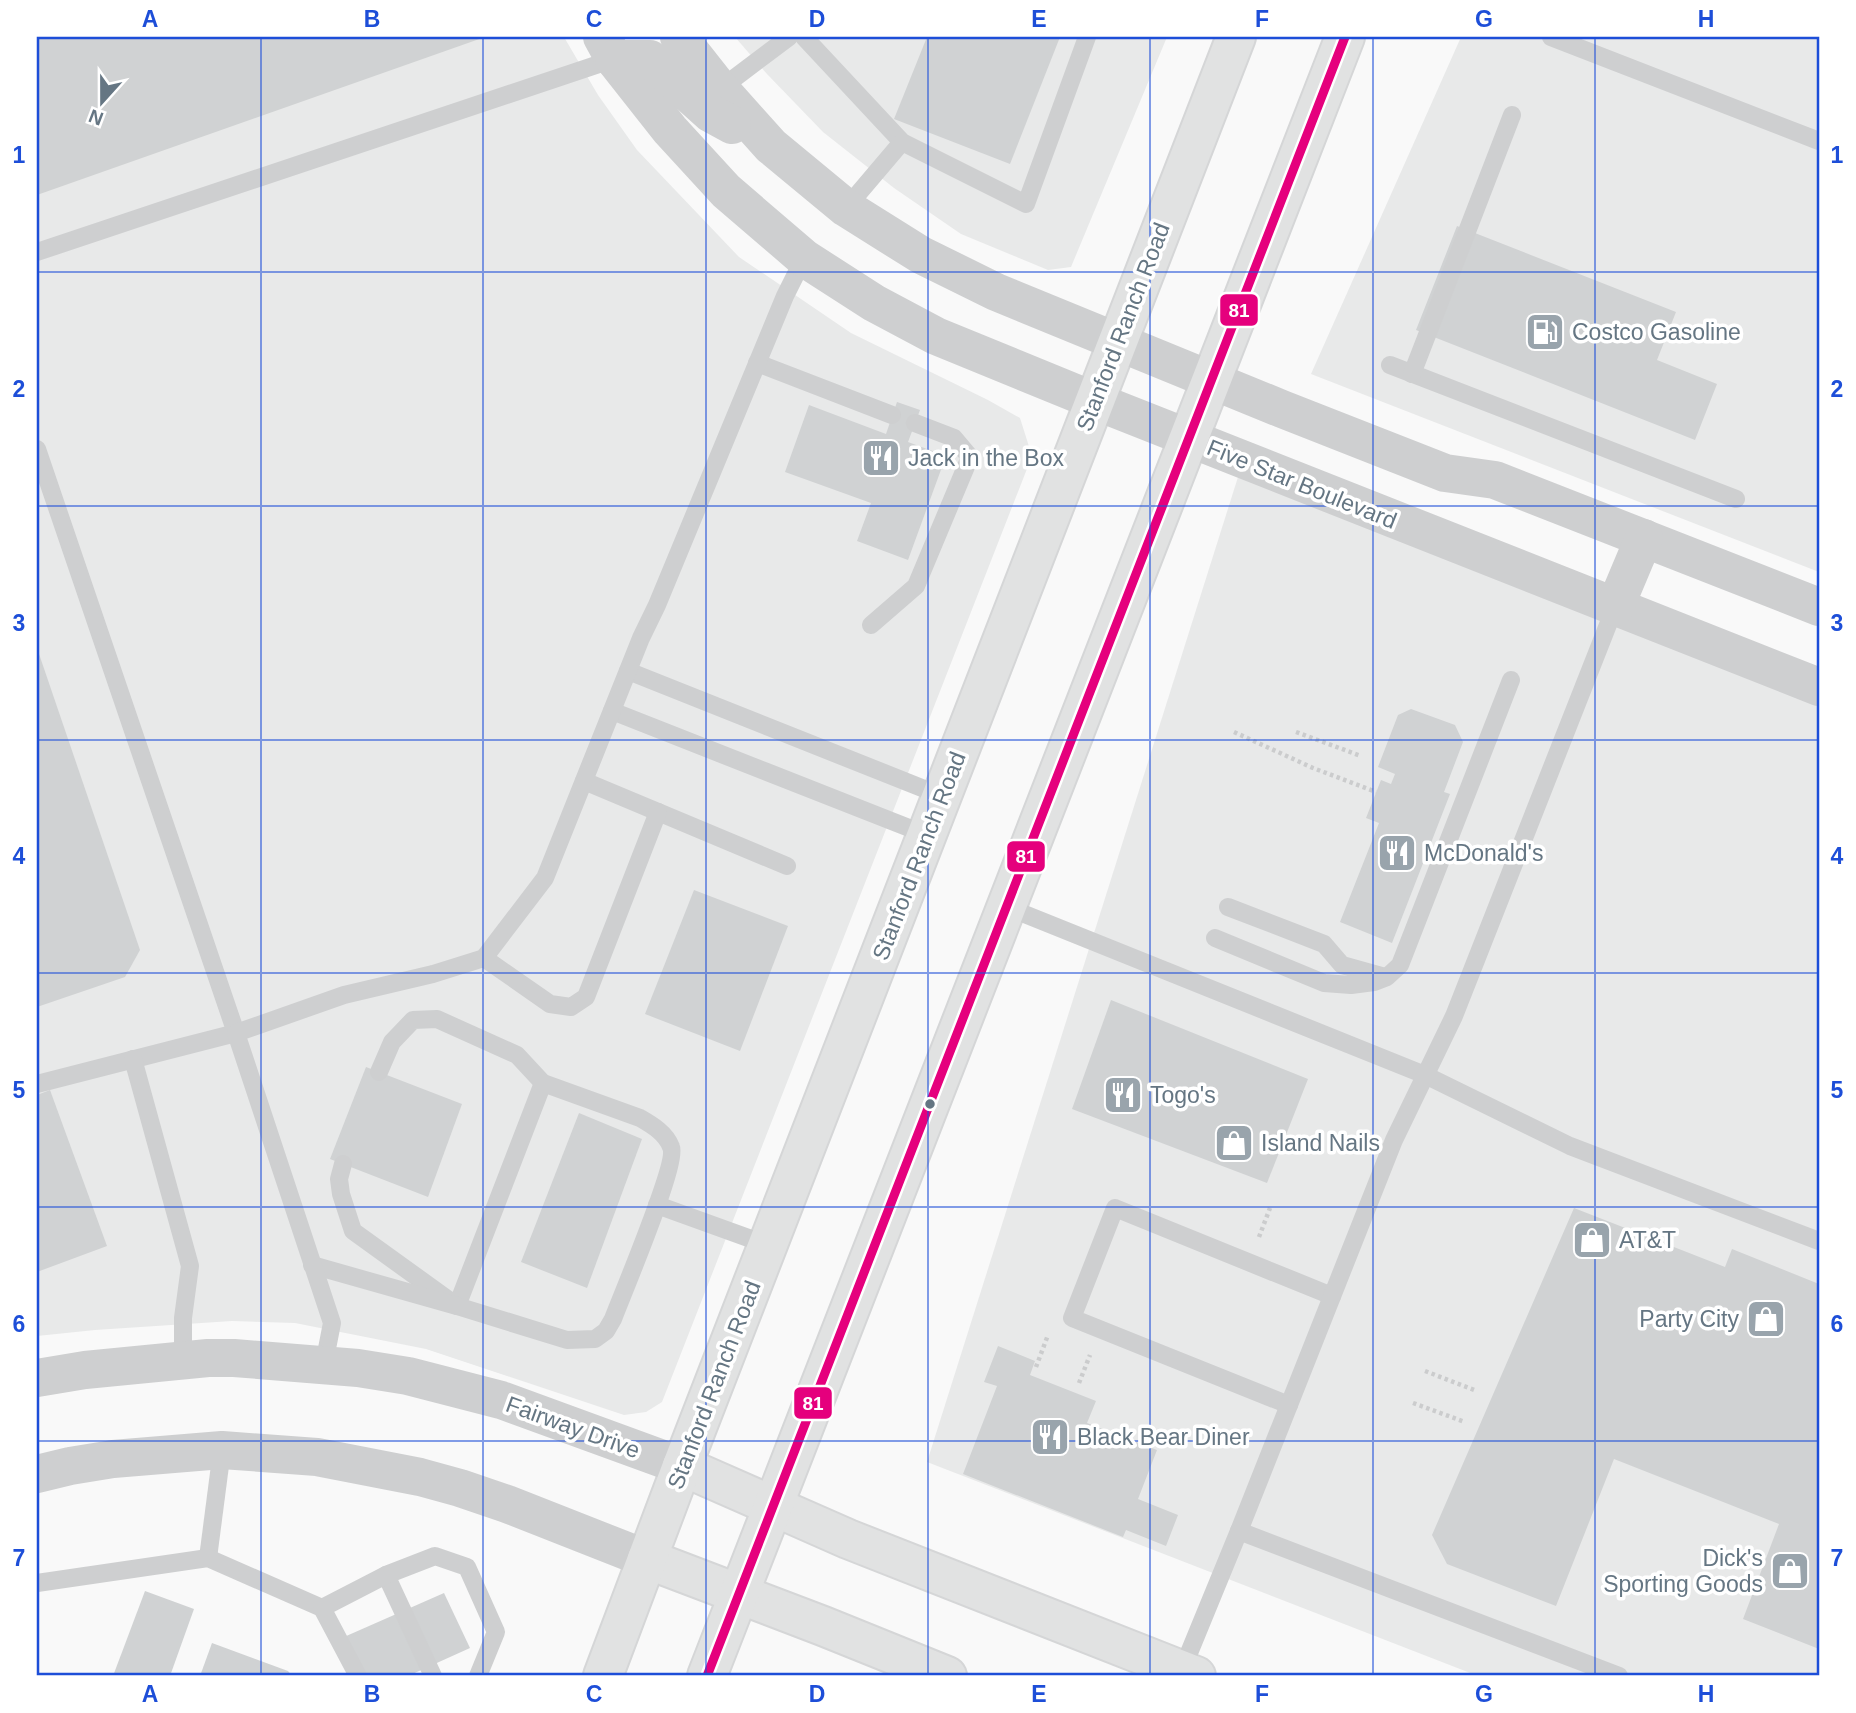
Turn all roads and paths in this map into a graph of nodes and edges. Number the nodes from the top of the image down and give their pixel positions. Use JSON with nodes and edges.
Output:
{"nodes":[{"id":1,"x":679,"y":37,"type":"edge"},
{"id":2,"x":789,"y":37,"type":"edge"},
{"id":3,"x":804,"y":37,"type":"edge"},
{"id":4,"x":1087,"y":37,"type":"edge"},
{"id":5,"x":1236,"y":37,"type":"edge"},
{"id":6,"x":1345,"y":37,"type":"edge"},
{"id":7,"x":1551,"y":37,"type":"edge"},
{"id":8,"x":608,"y":48,"type":"edge"},
{"id":9,"x":720,"y":89,"type":"junction"},
{"id":10,"x":1512,"y":115,"type":"dead end"},
{"id":11,"x":1819,"y":141,"type":"edge"},
{"id":12,"x":902,"y":142,"type":"junction"},
{"id":13,"x":771,"y":146,"type":"junction"},
{"id":14,"x":846,"y":208,"type":"junction"},
{"id":15,"x":37,"y":251,"type":"edge"},
{"id":16,"x":804,"y":258,"type":"junction"},
{"id":17,"x":1118,"y":342,"type":"junction"},
{"id":18,"x":757,"y":362,"type":"junction"},
{"id":19,"x":1390,"y":365,"type":"dead end"},
{"id":20,"x":1412,"y":373,"type":"junction"},
{"id":21,"x":1212,"y":380,"type":"junction"},
{"id":22,"x":1095,"y":401,"type":"junction"},
{"id":23,"x":892,"y":415,"type":"dead end"},
{"id":24,"x":915,"y":423,"type":"dead end"},
{"id":25,"x":1189,"y":439,"type":"junction"},
{"id":26,"x":37,"y":449,"type":"edge"},
{"id":27,"x":1736,"y":499,"type":"dead end"},
{"id":28,"x":1644,"y":538,"type":"junction"},
{"id":29,"x":1615,"y":607,"type":"junction"},
{"id":30,"x":1819,"y":607,"type":"edge"},
{"id":31,"x":871,"y":625,"type":"dead end"},
{"id":32,"x":628,"y":671,"type":"junction"},
{"id":33,"x":1511,"y":680,"type":"dead end"},
{"id":34,"x":1819,"y":687,"type":"edge"},
{"id":35,"x":612,"y":711,"type":"junction"},
{"id":36,"x":1234,"y":732,"type":"dead end"},
{"id":37,"x":1296,"y":732,"type":"dead end"},
{"id":38,"x":1361,"y":755,"type":"dead end"},
{"id":39,"x":584,"y":781,"type":"junction"},
{"id":40,"x":1376,"y":792,"type":"dead end"},
{"id":41,"x":942,"y":796,"type":"junction"},
{"id":42,"x":658,"y":812,"type":"junction"},
{"id":43,"x":927,"y":835,"type":"junction"},
{"id":44,"x":787,"y":866,"type":"dead end"},
{"id":45,"x":1007,"y":907,"type":"junction"},
{"id":46,"x":1228,"y":907,"type":"dead end"},
{"id":47,"x":1215,"y":938,"type":"dead end"},
{"id":48,"x":484,"y":958,"type":"junction"},
{"id":49,"x":1387,"y":977,"type":"junction"},
{"id":50,"x":236,"y":1033,"type":"junction"},
{"id":51,"x":133,"y":1059,"type":"junction"},
{"id":52,"x":379,"y":1072,"type":"dead end"},
{"id":53,"x":1425,"y":1075,"type":"junction"},
{"id":54,"x":544,"y":1083,"type":"junction"},
{"id":55,"x":37,"y":1084,"type":"edge"},
{"id":56,"x":343,"y":1164,"type":"dead end"},
{"id":57,"x":657,"y":1205,"type":"junction"},
{"id":58,"x":1819,"y":1241,"type":"edge"},
{"id":59,"x":768,"y":1245,"type":"junction"},
{"id":60,"x":312,"y":1265,"type":"junction"},
{"id":61,"x":1332,"y":1296,"type":"junction"},
{"id":62,"x":457,"y":1306,"type":"junction"},
{"id":63,"x":183,"y":1360,"type":"junction"},
{"id":64,"x":324,"y":1364,"type":"junction"},
{"id":65,"x":1425,"y":1371,"type":"dead end"},
{"id":66,"x":37,"y":1378,"type":"edge"},
{"id":67,"x":1477,"y":1391,"type":"dead end"},
{"id":68,"x":1413,"y":1403,"type":"dead end"},
{"id":69,"x":1289,"y":1405,"type":"junction"},
{"id":70,"x":1465,"y":1422,"type":"dead end"},
{"id":71,"x":222,"y":1450,"type":"junction"},
{"id":72,"x":682,"y":1465,"type":"junction"},
{"id":73,"x":37,"y":1474,"type":"edge"},
{"id":74,"x":774,"y":1506,"type":"junction"},
{"id":75,"x":1240,"y":1531,"type":"junction"},
{"id":76,"x":208,"y":1558,"type":"junction"},
{"id":77,"x":647,"y":1559,"type":"junction"},
{"id":78,"x":387,"y":1575,"type":"junction"},
{"id":79,"x":37,"y":1583,"type":"edge"},
{"id":80,"x":739,"y":1595,"type":"junction"},
{"id":81,"x":322,"y":1608,"type":"junction"},
{"id":82,"x":1189,"y":1673,"type":"edge"},
{"id":83,"x":358,"y":1676,"type":"edge"},
{"id":84,"x":433,"y":1676,"type":"edge"},
{"id":85,"x":478,"y":1676,"type":"edge"},
{"id":86,"x":603,"y":1676,"type":"edge"},
{"id":87,"x":707,"y":1676,"type":"edge"},
{"id":88,"x":947,"y":1676,"type":"edge"},
{"id":89,"x":1619,"y":1676,"type":"edge"}],
"edges":[{"from":1,"to":9,"type":"street"},
{"from":2,"to":9,"type":"lane"},
{"from":3,"to":12,"type":"lane"},
{"from":4,"to":12,"type":"lane"},
{"from":5,"to":17,"type":"main road","name":"Stanford Ranch Road"},
{"from":6,"to":21,"type":"main road"},
{"from":7,"to":11,"type":"lane"},
{"from":8,"to":13,"type":"street"},
{"from":8,"to":15,"type":"lane"},
{"from":8,"to":16,"type":"street","name":"Five Star Boulevard"},
{"from":9,"to":13,"type":"street"},
{"from":10,"to":20,"type":"lane"},
{"from":12,"to":14,"type":"lane"},
{"from":13,"to":14,"type":"street"},
{"from":14,"to":17,"type":"street"},
{"from":16,"to":18,"type":"lane"},
{"from":16,"to":22,"type":"street","name":"Five Star Boulevard"},
{"from":17,"to":21,"type":"street"},
{"from":17,"to":22,"type":"main road","name":"Stanford Ranch Road"},
{"from":18,"to":23,"type":"lane"},
{"from":18,"to":32,"type":"lane"},
{"from":19,"to":20,"type":"lane"},
{"from":20,"to":27,"type":"lane"},
{"from":21,"to":25,"type":"main road"},
{"from":21,"to":28,"type":"street"},
{"from":22,"to":25,"type":"street","name":"Five Star Boulevard"},
{"from":22,"to":41,"type":"main road","name":"Stanford Ranch Road"},
{"from":24,"to":31,"type":"lane"},
{"from":25,"to":29,"type":"street","name":"Five Star Boulevard"},
{"from":25,"to":45,"type":"main road"},
{"from":26,"to":50,"type":"lane"},
{"from":28,"to":29,"type":"street"},
{"from":28,"to":30,"type":"street"},
{"from":29,"to":34,"type":"street","name":"Five Star Boulevard"},
{"from":29,"to":53,"type":"lane"},
{"from":32,"to":35,"type":"lane"},
{"from":32,"to":41,"type":"lane"},
{"from":33,"to":49,"type":"lane"},
{"from":35,"to":39,"type":"lane"},
{"from":35,"to":43,"type":"lane"},
{"from":36,"to":40,"type":"path"},
{"from":37,"to":38,"type":"path"},
{"from":39,"to":42,"type":"lane"},
{"from":39,"to":48,"type":"lane"},
{"from":41,"to":43,"type":"main road","name":"Stanford Ranch Road"},
{"from":42,"to":44,"type":"lane"},
{"from":42,"to":48,"type":"lane"},
{"from":43,"to":59,"type":"main road","name":"Stanford Ranch Road"},
{"from":45,"to":53,"type":"lane"},
{"from":45,"to":74,"type":"main road"},
{"from":46,"to":49,"type":"lane"},
{"from":47,"to":49,"type":"lane"},
{"from":48,"to":50,"type":"lane"},
{"from":50,"to":51,"type":"lane"},
{"from":50,"to":60,"type":"lane"},
{"from":51,"to":55,"type":"lane"},
{"from":51,"to":63,"type":"lane"},
{"from":52,"to":54,"type":"lane"},
{"from":53,"to":58,"type":"lane"},
{"from":53,"to":61,"type":"lane"},
{"from":54,"to":57,"type":"lane"},
{"from":54,"to":62,"type":"lane"},
{"from":56,"to":62,"type":"lane"},
{"from":57,"to":59,"type":"lane"},
{"from":57,"to":62,"type":"lane"},
{"from":59,"to":72,"type":"main road","name":"Stanford Ranch Road"},
{"from":60,"to":62,"type":"lane"},
{"from":60,"to":64,"type":"lane"},
{"from":61,"to":69,"type":"lane"},
{"from":61,"to":69,"type":"lane"},
{"from":63,"to":64,"type":"street","name":"Fairway Drive"},
{"from":63,"to":66,"type":"street","name":"Fairway Drive"},
{"from":64,"to":72,"type":"street","name":"Fairway Drive"},
{"from":65,"to":67,"type":"path"},
{"from":68,"to":70,"type":"path"},
{"from":69,"to":75,"type":"lane"},
{"from":71,"to":73,"type":"street"},
{"from":71,"to":76,"type":"lane"},
{"from":71,"to":77,"type":"street"},
{"from":72,"to":74,"type":"main road","name":"Fairway Drive"},
{"from":72,"to":77,"type":"main road","name":"Stanford Ranch Road"},
{"from":74,"to":80,"type":"main road"},
{"from":74,"to":82,"type":"main road","name":"Fairway Drive"},
{"from":75,"to":82,"type":"lane"},
{"from":75,"to":89,"type":"lane"},
{"from":76,"to":79,"type":"lane"},
{"from":76,"to":81,"type":"lane"},
{"from":77,"to":80,"type":"main road"},
{"from":77,"to":86,"type":"main road","name":"Stanford Ranch Road"},
{"from":78,"to":81,"type":"lane"},
{"from":78,"to":84,"type":"lane"},
{"from":78,"to":85,"type":"lane"},
{"from":80,"to":87,"type":"main road"},
{"from":80,"to":88,"type":"main road"},
{"from":81,"to":83,"type":"lane"}]}
